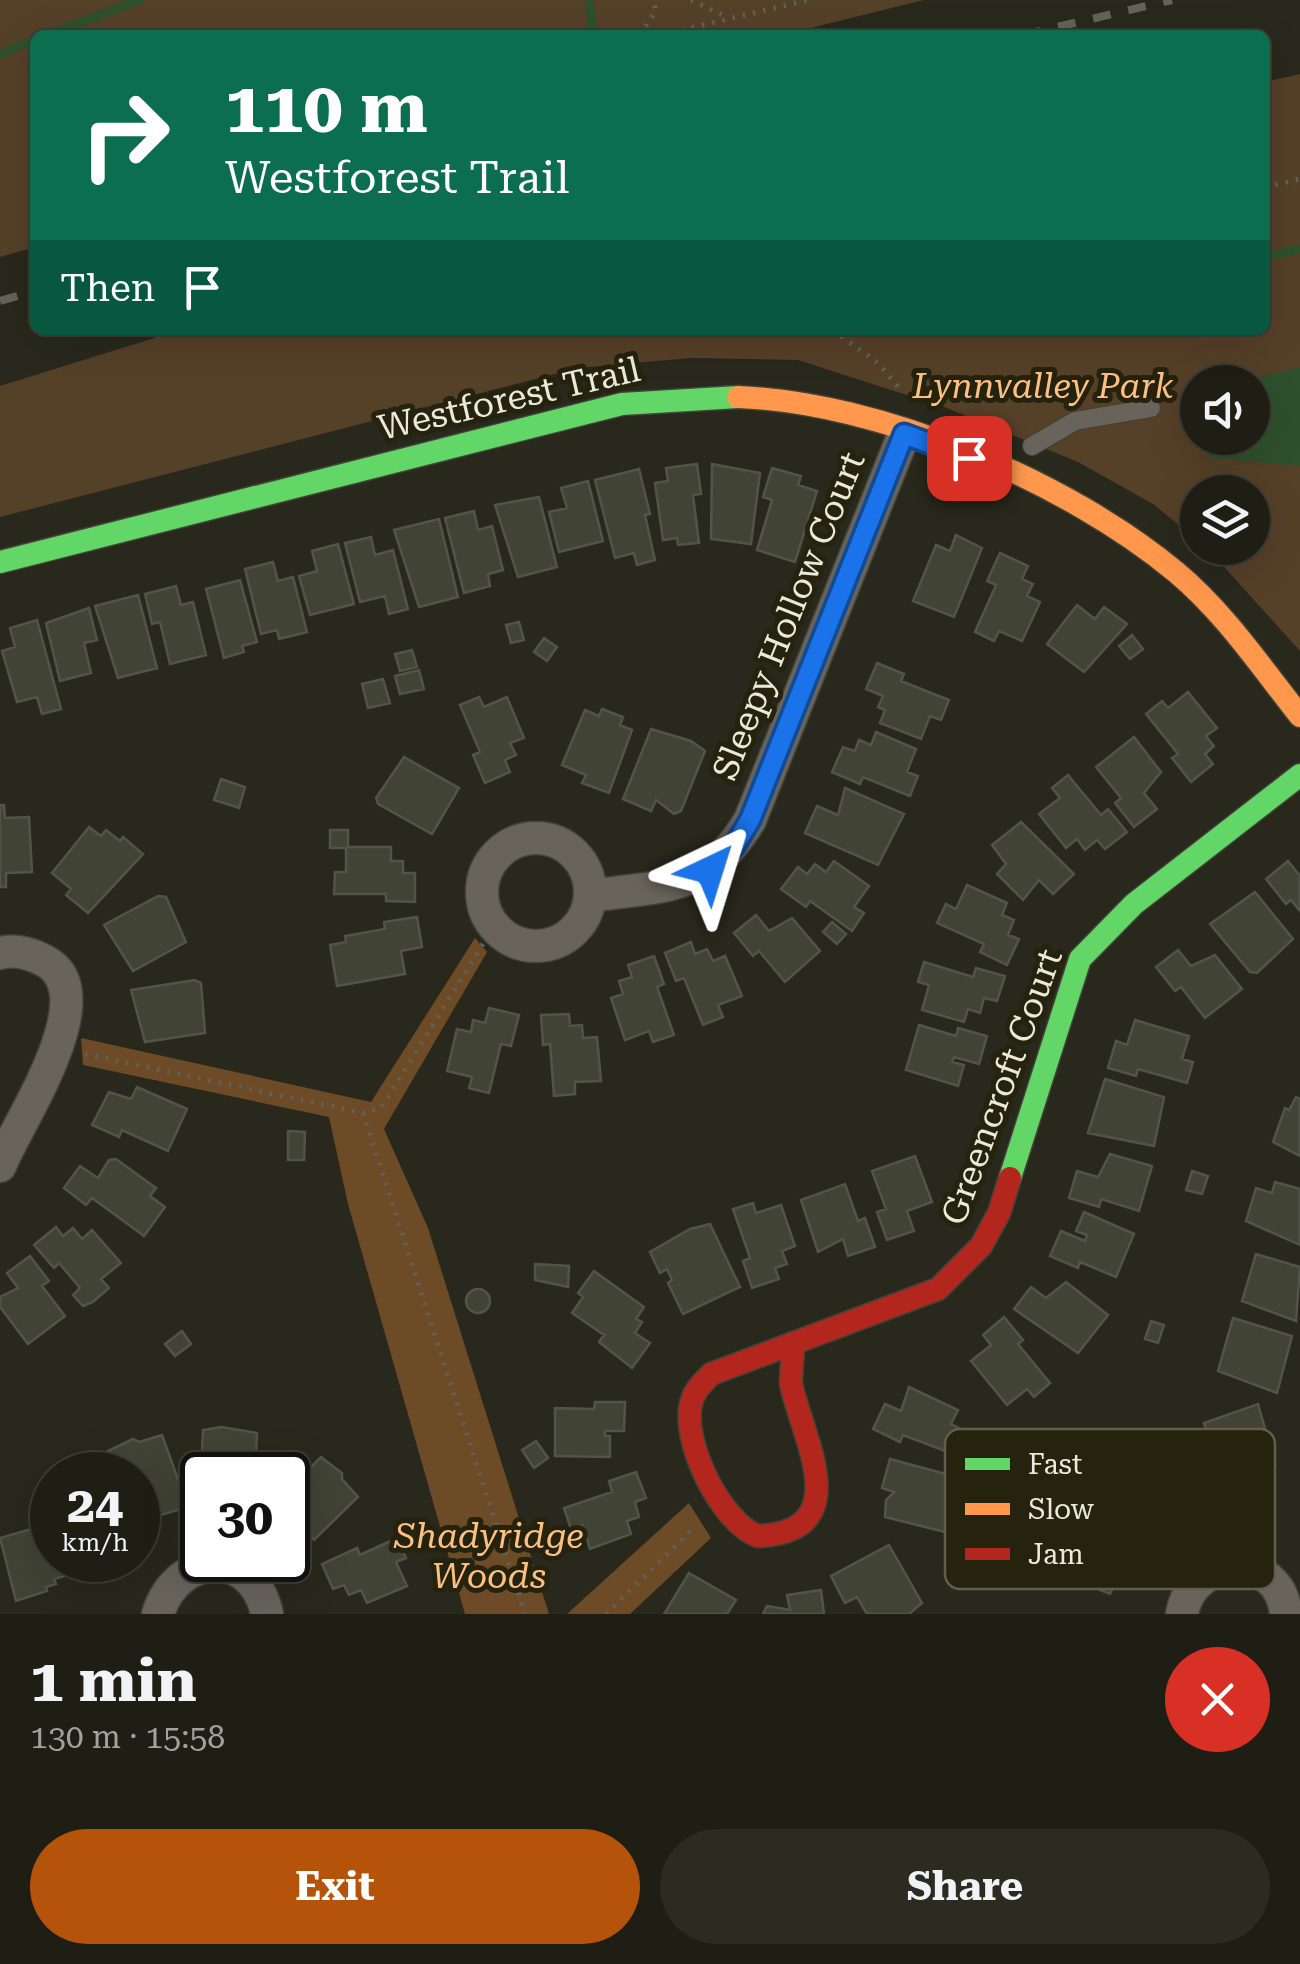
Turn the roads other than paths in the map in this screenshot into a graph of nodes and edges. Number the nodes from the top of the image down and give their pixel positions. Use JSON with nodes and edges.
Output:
{"nodes":[{"id":1,"x":1152,"y":408,"type":"dead end"},
{"id":2,"x":904,"y":434,"type":"junction"},
{"id":3,"x":1032,"y":446,"type":"dead end"},
{"id":4,"x":0,"y":562,"type":"edge"},
{"id":5,"x":1300,"y":716,"type":"edge"},
{"id":6,"x":1300,"y":774,"type":"edge"},
{"id":7,"x":590,"y":896,"type":"junction"},
{"id":8,"x":0,"y":954,"type":"edge"},
{"id":9,"x":3,"y":1146,"type":"edge"},
{"id":10,"x":794,"y":1343,"type":"junction"},
{"id":11,"x":1191,"y":1589,"type":"edge"},
{"id":12,"x":158,"y":1614,"type":"edge"},
{"id":13,"x":266,"y":1614,"type":"edge"},
{"id":14,"x":1182,"y":1614,"type":"edge"}],
"edges":[{"from":1,"to":3,"type":"lane"},
{"from":2,"to":4,"type":"street","name":"Westforest Trail"},
{"from":2,"to":5,"type":"street","name":"Westforest Trail"},
{"from":2,"to":7,"type":"street","name":"Sleepy Hollow Court"},
{"from":6,"to":10,"type":"street","name":"Greencroft Court"},
{"from":7,"to":7,"type":"street"},
{"from":8,"to":9,"type":"street"},
{"from":10,"to":10,"type":"street","name":"Greencroft Court"},
{"from":11,"to":14,"type":"street"},
{"from":12,"to":13,"type":"street"}]}
